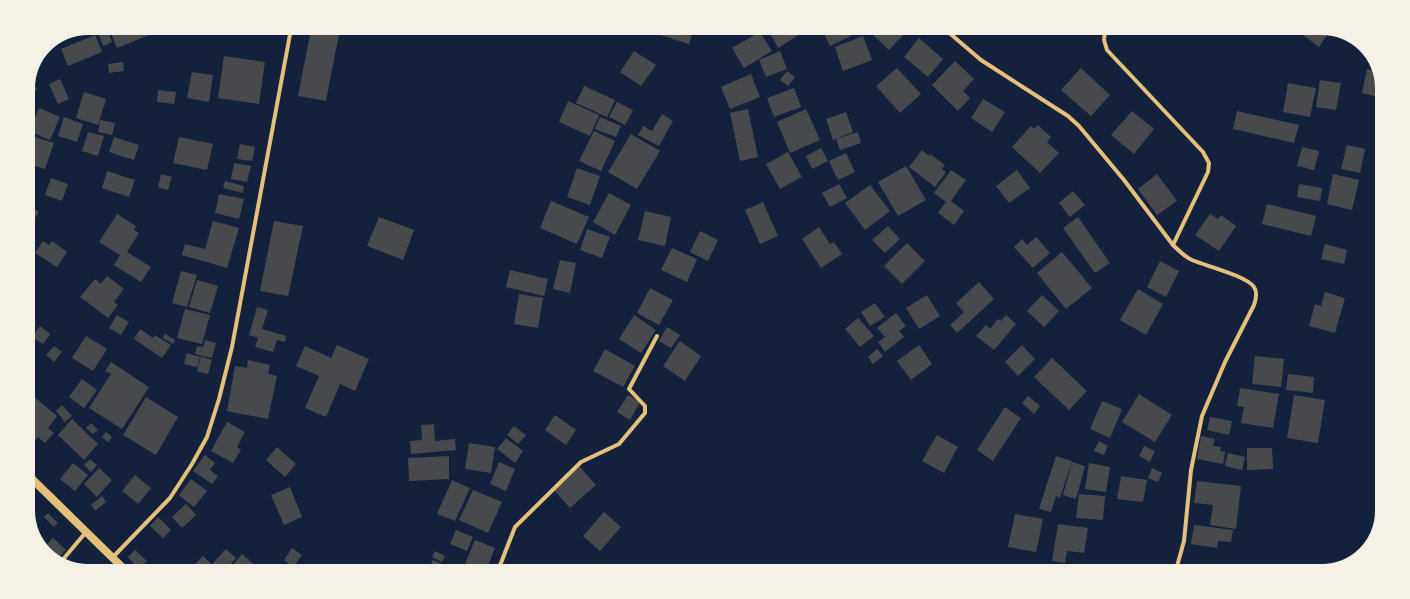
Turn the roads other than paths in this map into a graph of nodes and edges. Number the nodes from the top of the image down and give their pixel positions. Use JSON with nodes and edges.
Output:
{"nodes":[{"id":1,"x":290,"y":35,"type":"edge"},
{"id":2,"x":952,"y":35,"type":"edge"},
{"id":3,"x":1105,"y":35,"type":"edge"},
{"id":4,"x":1173,"y":245,"type":"junction"},
{"id":5,"x":657,"y":336,"type":"dead end"},
{"id":6,"x":35,"y":482,"type":"edge"},
{"id":7,"x":86,"y":532,"type":"junction"},
{"id":8,"x":113,"y":557,"type":"junction"},
{"id":9,"x":63,"y":558,"type":"edge"},
{"id":10,"x":119,"y":564,"type":"edge"},
{"id":11,"x":501,"y":564,"type":"edge"},
{"id":12,"x":1178,"y":564,"type":"edge"}],
"edges":[{"from":1,"to":8,"type":"street"},
{"from":2,"to":4,"type":"street"},
{"from":3,"to":4,"type":"street"},
{"from":4,"to":12,"type":"street"},
{"from":5,"to":11,"type":"street"},
{"from":6,"to":7,"type":"main road"},
{"from":7,"to":8,"type":"main road"},
{"from":7,"to":9,"type":"street"},
{"from":8,"to":10,"type":"main road"}]}
